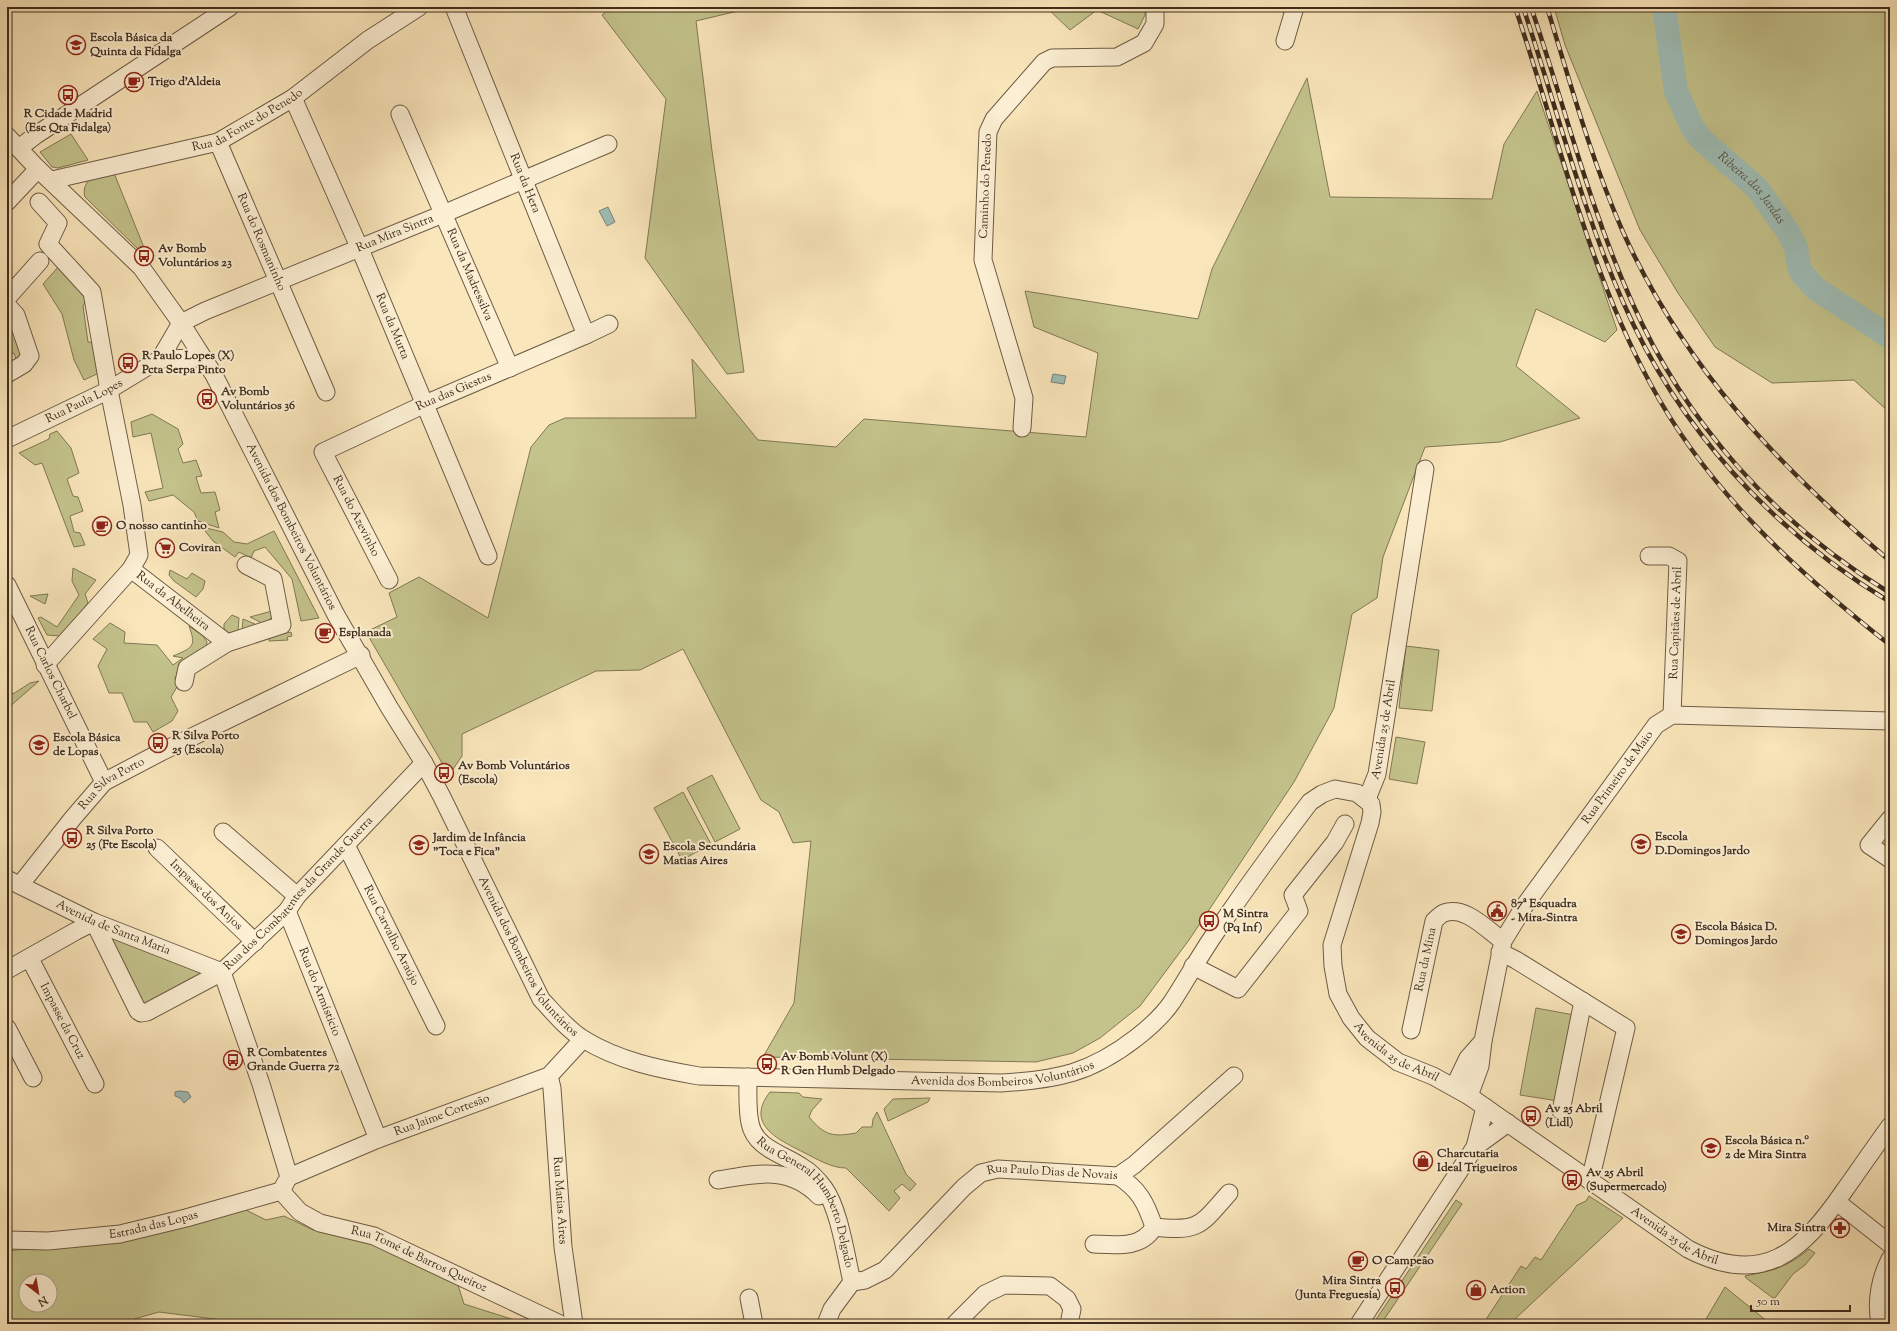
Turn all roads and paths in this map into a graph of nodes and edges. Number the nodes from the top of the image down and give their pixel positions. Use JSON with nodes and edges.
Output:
{"nodes":[{"id":1,"x":230,"y":7,"type":"edge"},
{"id":2,"x":419,"y":7,"type":"edge"},
{"id":3,"x":454,"y":7,"type":"edge"},
{"id":4,"x":1154,"y":7,"type":"edge"},
{"id":5,"x":1295,"y":7,"type":"edge"},
{"id":6,"x":1285,"y":41,"type":"dead end"},
{"id":7,"x":293,"y":98,"type":"junction"},
{"id":8,"x":400,"y":114,"type":"dead end"},
{"id":9,"x":7,"y":136,"type":"edge"},
{"id":10,"x":218,"y":142,"type":"junction"},
{"id":11,"x":608,"y":144,"type":"dead end"},
{"id":12,"x":19,"y":148,"type":"junction"},
{"id":13,"x":38,"y":169,"type":"junction"},
{"id":14,"x":52,"y":180,"type":"junction"},
{"id":15,"x":524,"y":180,"type":"junction"},
{"id":16,"x":7,"y":202,"type":"edge"},
{"id":17,"x":39,"y":202,"type":"dead end"},
{"id":18,"x":443,"y":214,"type":"junction"},
{"id":19,"x":360,"y":249,"type":"junction"},
{"id":20,"x":40,"y":261,"type":"dead end"},
{"id":21,"x":278,"y":282,"type":"junction"},
{"id":22,"x":7,"y":298,"type":"edge"},
{"id":23,"x":7,"y":305,"type":"edge"},
{"id":24,"x":181,"y":323,"type":"junction"},
{"id":25,"x":609,"y":324,"type":"dead end"},
{"id":26,"x":586,"y":335,"type":"junction"},
{"id":27,"x":203,"y":358,"type":"junction"},
{"id":28,"x":160,"y":359,"type":"junction"},
{"id":29,"x":510,"y":368,"type":"junction"},
{"id":30,"x":7,"y":374,"type":"edge"},
{"id":31,"x":109,"y":390,"type":"junction"},
{"id":32,"x":326,"y":392,"type":"dead end"},
{"id":33,"x":425,"y":404,"type":"junction"},
{"id":34,"x":1022,"y":428,"type":"dead end"},
{"id":35,"x":7,"y":439,"type":"edge"},
{"id":36,"x":323,"y":452,"type":"joint"},
{"id":37,"x":1425,"y":469,"type":"dead end"},
{"id":38,"x":488,"y":556,"type":"dead end"},
{"id":39,"x":1649,"y":556,"type":"dead end"},
{"id":40,"x":246,"y":565,"type":"dead end"},
{"id":41,"x":131,"y":569,"type":"junction"},
{"id":42,"x":389,"y":580,"type":"dead end"},
{"id":43,"x":7,"y":585,"type":"edge"},
{"id":44,"x":227,"y":644,"type":"junction"},
{"id":45,"x":361,"y":655,"type":"junction"},
{"id":46,"x":45,"y":665,"type":"junction"},
{"id":47,"x":184,"y":682,"type":"dead end"},
{"id":48,"x":1672,"y":715,"type":"junction"},
{"id":49,"x":1890,"y":721,"type":"edge"},
{"id":50,"x":424,"y":763,"type":"junction"},
{"id":51,"x":104,"y":782,"type":"junction"},
{"id":52,"x":1367,"y":799,"type":"junction"},
{"id":53,"x":1890,"y":818,"type":"edge"},
{"id":54,"x":1345,"y":824,"type":"dead end"},
{"id":55,"x":223,"y":832,"type":"dead end"},
{"id":56,"x":346,"y":844,"type":"junction"},
{"id":57,"x":157,"y":848,"type":"dead end"},
{"id":58,"x":1890,"y":860,"type":"edge"},
{"id":59,"x":14,"y":882,"type":"edge"},
{"id":60,"x":298,"y":896,"type":"junction"},
{"id":61,"x":287,"y":911,"type":"junction"},
{"id":62,"x":94,"y":922,"type":"junction"},
{"id":63,"x":255,"y":942,"type":"junction"},
{"id":64,"x":1502,"y":947,"type":"junction"},
{"id":65,"x":30,"y":959,"type":"junction"},
{"id":66,"x":1193,"y":966,"type":"junction"},
{"id":67,"x":7,"y":970,"type":"edge"},
{"id":68,"x":222,"y":972,"type":"junction"},
{"id":69,"x":1583,"y":1001,"type":"junction"},
{"id":70,"x":436,"y":1026,"type":"dead end"},
{"id":71,"x":7,"y":1028,"type":"edge"},
{"id":72,"x":1411,"y":1030,"type":"dead end"},
{"id":73,"x":582,"y":1039,"type":"junction"},
{"id":74,"x":1483,"y":1040,"type":"junction"},
{"id":75,"x":1468,"y":1058,"type":"junction"},
{"id":76,"x":549,"y":1076,"type":"junction"},
{"id":77,"x":1234,"y":1076,"type":"dead end"},
{"id":78,"x":1433,"y":1076,"type":"junction"},
{"id":79,"x":748,"y":1077,"type":"junction"},
{"id":80,"x":33,"y":1078,"type":"dead end"},
{"id":81,"x":95,"y":1084,"type":"dead end"},
{"id":82,"x":1454,"y":1087,"type":"junction"},
{"id":83,"x":1469,"y":1096,"type":"junction"},
{"id":84,"x":1485,"y":1107,"type":"junction"},
{"id":85,"x":1561,"y":1111,"type":"dead end"},
{"id":86,"x":1508,"y":1124,"type":"junction"},
{"id":87,"x":1890,"y":1126,"type":"edge"},
{"id":88,"x":378,"y":1139,"type":"junction"},
{"id":89,"x":1475,"y":1147,"type":"junction"},
{"id":90,"x":1118,"y":1176,"type":"junction"},
{"id":91,"x":718,"y":1180,"type":"dead end"},
{"id":92,"x":1590,"y":1181,"type":"junction"},
{"id":93,"x":285,"y":1184,"type":"junction"},
{"id":94,"x":1229,"y":1193,"type":"dead end"},
{"id":95,"x":1836,"y":1202,"type":"junction"},
{"id":96,"x":836,"y":1214,"type":"junction"},
{"id":97,"x":1154,"y":1227,"type":"junction"},
{"id":98,"x":7,"y":1240,"type":"edge"},
{"id":99,"x":1094,"y":1244,"type":"dead end"},
{"id":100,"x":1890,"y":1244,"type":"edge"},
{"id":101,"x":1890,"y":1259,"type":"edge"},
{"id":102,"x":852,"y":1282,"type":"junction"},
{"id":103,"x":749,"y":1298,"type":"dead end"},
{"id":104,"x":560,"y":1324,"type":"edge"},
{"id":105,"x":574,"y":1324,"type":"edge"},
{"id":106,"x":754,"y":1324,"type":"edge"},
{"id":107,"x":826,"y":1324,"type":"edge"},
{"id":108,"x":955,"y":1324,"type":"edge"},
{"id":109,"x":1069,"y":1324,"type":"edge"},
{"id":110,"x":1359,"y":1324,"type":"edge"},
{"id":111,"x":1880,"y":1324,"type":"edge"}],
"edges":[{"from":1,"to":12,"type":"street"},
{"from":2,"to":7,"type":"street","name":"Rua da Fonte do Penedo"},
{"from":3,"to":15,"type":"street","name":"Rua da Hera"},
{"from":4,"to":34,"type":"street","name":"Caminho do Penedo"},
{"from":5,"to":6,"type":"street"},
{"from":7,"to":10,"type":"street","name":"Rua da Fonte do Penedo"},
{"from":7,"to":19,"type":"street","name":"Rua da Murta"},
{"from":8,"to":18,"type":"street","name":"Rua da Madressilva"},
{"from":9,"to":12,"type":"street","name":"Avenida dos Bombeiros Voluntários"},
{"from":10,"to":14,"type":"street","name":"Rua da Fonte do Penedo"},
{"from":10,"to":21,"type":"street","name":"Rua do Rosmaninho"},
{"from":11,"to":15,"type":"street","name":"Rua Mira Sintra"},
{"from":12,"to":13,"type":"street","name":"Avenida dos Bombeiros Voluntários"},
{"from":13,"to":14,"type":"street","name":"Avenida dos Bombeiros Voluntários"},
{"from":13,"to":16,"type":"street"},
{"from":14,"to":24,"type":"street","name":"Avenida dos Bombeiros Voluntários"},
{"from":15,"to":18,"type":"street","name":"Rua Mira Sintra"},
{"from":15,"to":26,"type":"street","name":"Rua da Hera"},
{"from":17,"to":31,"type":"street","name":"Rua da Abelheira"},
{"from":18,"to":19,"type":"street","name":"Rua Mira Sintra"},
{"from":18,"to":29,"type":"street","name":"Rua da Madressilva"},
{"from":19,"to":21,"type":"street","name":"Rua Mira Sintra"},
{"from":19,"to":33,"type":"street","name":"Rua da Murta"},
{"from":20,"to":22,"type":"street"},
{"from":21,"to":24,"type":"street","name":"Rua Mira Sintra"},
{"from":21,"to":32,"type":"street","name":"Rua do Rosmaninho"},
{"from":23,"to":30,"type":"street"},
{"from":24,"to":27,"type":"street","name":"Avenida dos Bombeiros Voluntários"},
{"from":24,"to":28,"type":"street","name":"Rua Paula Lopes"},
{"from":25,"to":26,"type":"street"},
{"from":26,"to":29,"type":"street","name":"Rua das Giestas"},
{"from":27,"to":28,"type":"street","name":"Rua Paula Lopes"},
{"from":27,"to":45,"type":"street","name":"Avenida dos Bombeiros Voluntários"},
{"from":28,"to":31,"type":"street","name":"Rua Paula Lopes"},
{"from":29,"to":33,"type":"street","name":"Rua das Giestas"},
{"from":31,"to":35,"type":"street","name":"Rua Paula Lopes"},
{"from":31,"to":41,"type":"street","name":"Rua da Abelheira"},
{"from":33,"to":36,"type":"street","name":"Rua das Giestas"},
{"from":33,"to":38,"type":"street","name":"Rua da Murta"},
{"from":36,"to":42,"type":"street","name":"Rua do Azevinho"},
{"from":37,"to":52,"type":"street","name":"Avenida 25 de Abril"},
{"from":39,"to":48,"type":"street","name":"Rua Capitães de Abril"},
{"from":40,"to":44,"type":"street"},
{"from":41,"to":44,"type":"street","name":"Rua da Abelheira"},
{"from":41,"to":46,"type":"street"},
{"from":43,"to":46,"type":"street","name":"Rua Carlos Charbel"},
{"from":44,"to":47,"type":"street"},
{"from":45,"to":50,"type":"street","name":"Avenida dos Bombeiros Voluntários"},
{"from":45,"to":51,"type":"street","name":"Rua Silva Porto"},
{"from":46,"to":51,"type":"street","name":"Rua Carlos Charbel"},
{"from":48,"to":49,"type":"street"},
{"from":48,"to":64,"type":"street","name":"Rua Primeiro de Maio"},
{"from":50,"to":56,"type":"street","name":"Rua dos Combatentes da Grande Guerra"},
{"from":50,"to":73,"type":"street","name":"Avenida dos Bombeiros Voluntários"},
{"from":51,"to":59,"type":"street","name":"Rua Silva Porto"},
{"from":52,"to":66,"type":"street","name":"Avenida dos Bombeiros Voluntários"},
{"from":52,"to":78,"type":"street","name":"Avenida 25 de Abril"},
{"from":53,"to":58,"type":"street"},
{"from":54,"to":66,"type":"street"},
{"from":55,"to":60,"type":"street"},
{"from":56,"to":60,"type":"street","name":"Rua dos Combatentes da Grande Guerra"},
{"from":56,"to":70,"type":"street","name":"Rua Carvalho Araújo"},
{"from":57,"to":63,"type":"street","name":"Impasse dos Anjos"},
{"from":59,"to":62,"type":"street","name":"Avenida de Santa Maria"},
{"from":60,"to":61,"type":"street","name":"Rua dos Combatentes da Grande Guerra"},
{"from":61,"to":63,"type":"street","name":"Rua dos Combatentes da Grande Guerra"},
{"from":61,"to":88,"type":"street","name":"Rua do Armísticio"},
{"from":62,"to":65,"type":"street"},
{"from":62,"to":68,"type":"street","name":"Avenida de Santa Maria"},
{"from":62,"to":68,"type":"street"},
{"from":63,"to":68,"type":"street","name":"Rua dos Combatentes da Grande Guerra"},
{"from":64,"to":69,"type":"street","name":"Rua da Mina"},
{"from":64,"to":72,"type":"street","name":"Rua da Mina"},
{"from":64,"to":74,"type":"street","name":"Rua Primeiro de Maio"},
{"from":65,"to":67,"type":"street"},
{"from":65,"to":81,"type":"street","name":"Impasse da Cruz"},
{"from":66,"to":79,"type":"street","name":"Avenida dos Bombeiros Voluntários"},
{"from":68,"to":93,"type":"street","name":"Rua dos Combatentes da Grande Guerra"},
{"from":69,"to":85,"type":"street"},
{"from":69,"to":92,"type":"street","name":"Rua da Mina"},
{"from":71,"to":80,"type":"street"},
{"from":73,"to":76,"type":"street","name":"Rua Jaime Cortesão"},
{"from":73,"to":79,"type":"street","name":"Avenida dos Bombeiros Voluntários"},
{"from":74,"to":75,"type":"street","name":"Rua Primeiro de Maio"},
{"from":74,"to":83,"type":"street","name":"Rua Primeiro de Maio"},
{"from":75,"to":78,"type":"street"},
{"from":75,"to":82,"type":"street","name":"Rua Primeiro de Maio"},
{"from":76,"to":88,"type":"street","name":"Rua Jaime Cortesão"},
{"from":76,"to":105,"type":"street","name":"Rua Matias Aires"},
{"from":77,"to":90,"type":"street","name":"Rua Paulo Dias de Novais"},
{"from":78,"to":82,"type":"street","name":"Avenida 25 de Abril"},
{"from":79,"to":96,"type":"street","name":"Rua General Humberto Delgado"},
{"from":82,"to":83,"type":"street","name":"Avenida 25 de Abril"},
{"from":83,"to":84,"type":"street","name":"Avenida 25 de Abril"},
{"from":84,"to":86,"type":"street","name":"Avenida 25 de Abril"},
{"from":84,"to":89,"type":"street"},
{"from":86,"to":89,"type":"street"},
{"from":86,"to":92,"type":"street","name":"Avenida 25 de Abril"},
{"from":87,"to":95,"type":"street","name":"Avenida 25 de Abril"},
{"from":88,"to":93,"type":"street","name":"Rua Jaime Cortesão"},
{"from":89,"to":110,"type":"street"},
{"from":90,"to":97,"type":"street"},
{"from":90,"to":102,"type":"street","name":"Rua Paulo Dias de Novais"},
{"from":91,"to":96,"type":"street"},
{"from":92,"to":95,"type":"street","name":"Avenida 25 de Abril"},
{"from":93,"to":98,"type":"street","name":"Estrada das Lopas"},
{"from":93,"to":104,"type":"street","name":"Rua Tomé de Barros Queiroz"},
{"from":94,"to":97,"type":"street"},
{"from":95,"to":100,"type":"street"},
{"from":96,"to":102,"type":"street","name":"Rua General Humberto Delgado"},
{"from":97,"to":99,"type":"street"},
{"from":101,"to":111,"type":"street"},
{"from":102,"to":107,"type":"street","name":"Rua General Humberto Delgado"},
{"from":103,"to":106,"type":"street"},
{"from":108,"to":109,"type":"street"}]}
